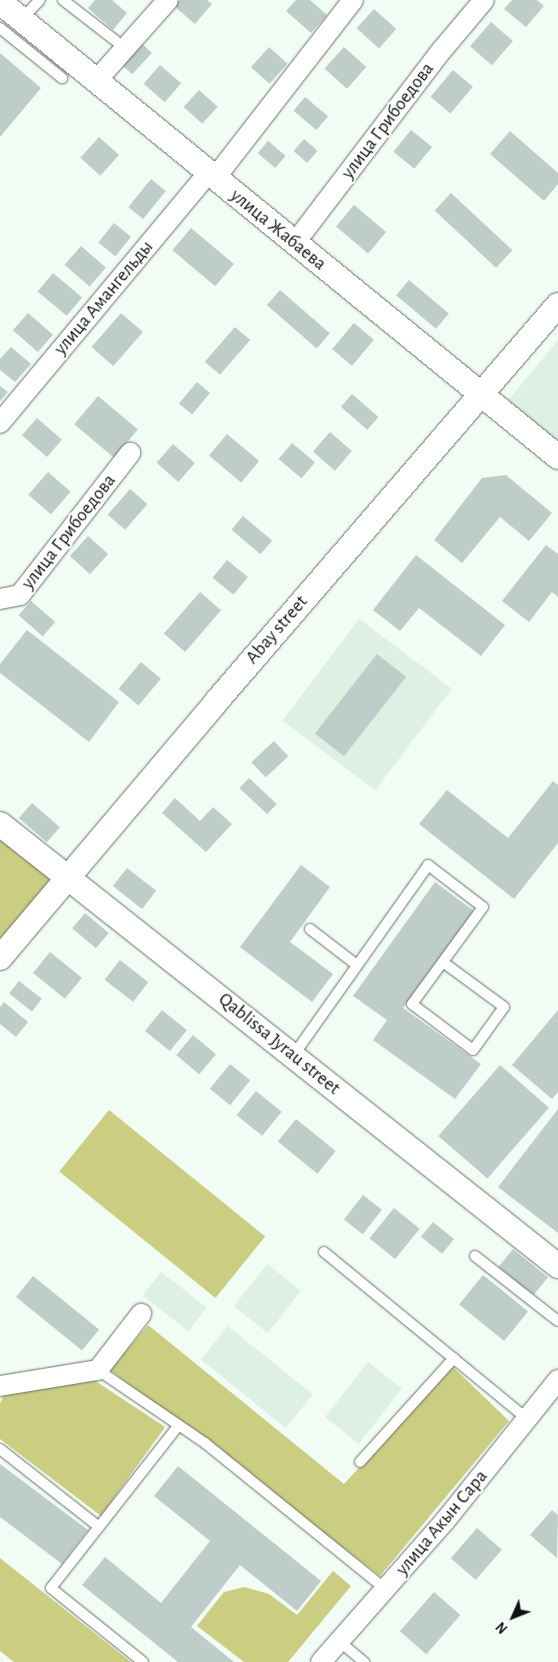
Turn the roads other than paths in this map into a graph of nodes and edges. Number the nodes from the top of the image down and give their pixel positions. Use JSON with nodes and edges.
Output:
{"nodes":[{"id":1,"x":40,"y":0,"type":"edge"},
{"id":2,"x":63,"y":0,"type":"edge"},
{"id":3,"x":168,"y":0,"type":"edge"},
{"id":4,"x":353,"y":0,"type":"edge"},
{"id":5,"x":484,"y":0,"type":"edge"},
{"id":6,"x":0,"y":2,"type":"edge"},
{"id":7,"x":22,"y":19,"type":"junction"},
{"id":8,"x":0,"y":28,"type":"edge"},
{"id":9,"x":116,"y":41,"type":"dead end"},
{"id":10,"x":62,"y":78,"type":"dead end"},
{"id":11,"x":96,"y":81,"type":"junction"},
{"id":12,"x":211,"y":176,"type":"junction"},
{"id":13,"x":294,"y":244,"type":"junction"},
{"id":14,"x":558,"y":305,"type":"edge"},
{"id":15,"x":480,"y":395,"type":"junction"},
{"id":16,"x":0,"y":423,"type":"edge"},
{"id":17,"x":130,"y":453,"type":"dead end"},
{"id":18,"x":558,"y":457,"type":"edge"},
{"id":19,"x":0,"y":599,"type":"edge"},
{"id":20,"x":0,"y":824,"type":"edge"},
{"id":21,"x":68,"y":876,"type":"junction"},
{"id":22,"x":310,"y":929,"type":"dead end"},
{"id":23,"x":0,"y":958,"type":"edge"},
{"id":24,"x":443,"y":962,"type":"junction"},
{"id":25,"x":357,"y":965,"type":"junction"},
{"id":26,"x":293,"y":1056,"type":"junction"},
{"id":27,"x":324,"y":1252,"type":"dead end"},
{"id":28,"x":475,"y":1256,"type":"dead end"},
{"id":29,"x":558,"y":1266,"type":"edge"},
{"id":30,"x":141,"y":1314,"type":"dead end"},
{"id":31,"x":558,"y":1321,"type":"edge"},
{"id":32,"x":454,"y":1358,"type":"junction"},
{"id":33,"x":98,"y":1370,"type":"junction"},
{"id":34,"x":558,"y":1380,"type":"edge"},
{"id":35,"x":0,"y":1386,"type":"edge"},
{"id":36,"x":527,"y":1419,"type":"junction"},
{"id":37,"x":178,"y":1425,"type":"junction"},
{"id":38,"x":0,"y":1449,"type":"edge"},
{"id":39,"x":360,"y":1462,"type":"dead end"},
{"id":40,"x":99,"y":1527,"type":"junction"},
{"id":41,"x":385,"y":1590,"type":"junction"},
{"id":42,"x":339,"y":1641,"type":"junction"},
{"id":43,"x":143,"y":1662,"type":"edge"},
{"id":44,"x":321,"y":1662,"type":"edge"},
{"id":45,"x":364,"y":1662,"type":"edge"}],
"edges":[{"from":1,"to":7,"type":"lane"},
{"from":2,"to":9,"type":"lane"},
{"from":3,"to":11,"type":"street"},
{"from":4,"to":12,"type":"street","name":"улица Амангельды"},
{"from":5,"to":13,"type":"street","name":"улица Грибоедова"},
{"from":6,"to":7,"type":"street","name":"улица Жабаева"},
{"from":7,"to":11,"type":"street","name":"улица Жабаева"},
{"from":8,"to":10,"type":"lane"},
{"from":11,"to":12,"type":"street","name":"улица Жабаева"},
{"from":12,"to":13,"type":"street","name":"улица Жабаева"},
{"from":12,"to":16,"type":"street","name":"улица Амангельды"},
{"from":13,"to":15,"type":"street","name":"улица Жабаева"},
{"from":14,"to":15,"type":"street","name":"Abay street"},
{"from":15,"to":18,"type":"street","name":"улица Жабаева"},
{"from":15,"to":21,"type":"street","name":"Abay street"},
{"from":17,"to":19,"type":"street","name":"улица Грибоедова"},
{"from":20,"to":21,"type":"street","name":"Qablissa Jyrau street"},
{"from":21,"to":23,"type":"street","name":"Abay street"},
{"from":21,"to":26,"type":"street","name":"Qablissa Jyrau street"},
{"from":22,"to":25,"type":"lane"},
{"from":24,"to":24,"type":"lane"},
{"from":24,"to":25,"type":"lane"},
{"from":25,"to":26,"type":"lane"},
{"from":26,"to":29,"type":"street","name":"Qablissa Jyrau street"},
{"from":27,"to":32,"type":"lane"},
{"from":28,"to":31,"type":"lane"},
{"from":30,"to":33,"type":"street"},
{"from":32,"to":36,"type":"lane"},
{"from":32,"to":39,"type":"lane"},
{"from":33,"to":35,"type":"street"},
{"from":33,"to":37,"type":"lane"},
{"from":34,"to":36,"type":"street","name":"улица Акын Сара"},
{"from":36,"to":41,"type":"street","name":"улица Акын Сара"},
{"from":37,"to":40,"type":"lane"},
{"from":37,"to":41,"type":"lane"},
{"from":38,"to":40,"type":"lane"},
{"from":40,"to":43,"type":"lane"},
{"from":41,"to":42,"type":"street","name":"улица Акын Сара"},
{"from":42,"to":44,"type":"street","name":"улица Акын Сара"},
{"from":42,"to":45,"type":"lane"}]}
